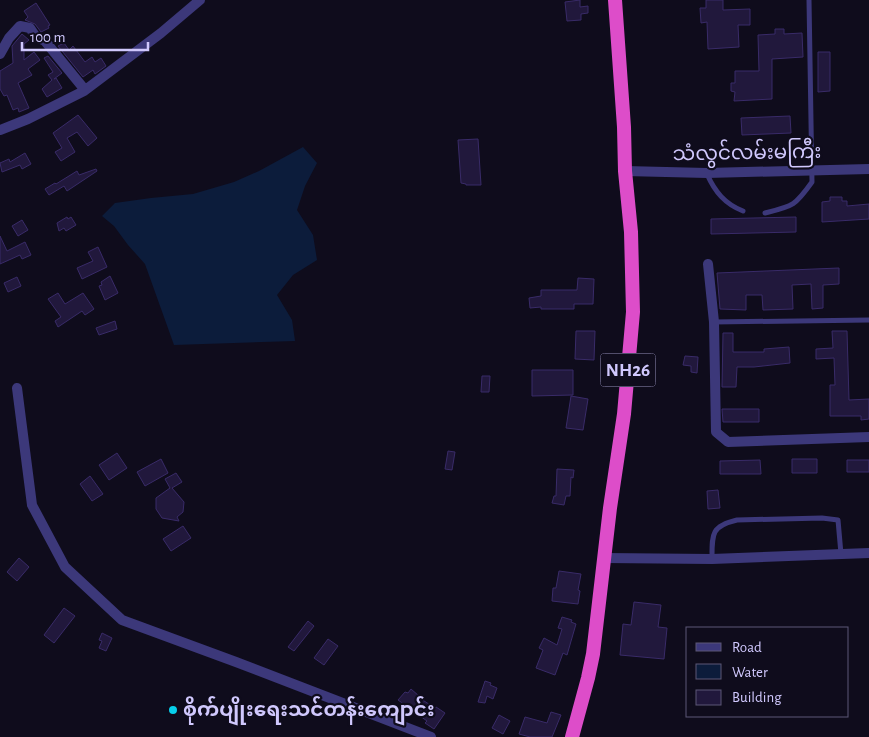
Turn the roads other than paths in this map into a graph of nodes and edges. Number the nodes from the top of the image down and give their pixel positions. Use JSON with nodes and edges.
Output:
{"nodes":[{"id":1,"x":200,"y":0,"type":"edge"},
{"id":2,"x":615,"y":0,"type":"edge"},
{"id":3,"x":809,"y":0,"type":"edge"},
{"id":4,"x":0,"y":54,"type":"edge"},
{"id":5,"x":85,"y":90,"type":"junction"},
{"id":6,"x":0,"y":130,"type":"edge"},
{"id":7,"x":869,"y":168,"type":"edge"},
{"id":8,"x":812,"y":170,"type":"junction"},
{"id":9,"x":625,"y":171,"type":"junction"},
{"id":10,"x":707,"y":173,"type":"junction"},
{"id":11,"x":743,"y":211,"type":"dead end"},
{"id":12,"x":765,"y":213,"type":"dead end"},
{"id":13,"x":708,"y":264,"type":"dead end"},
{"id":14,"x":869,"y":320,"type":"edge"},
{"id":15,"x":714,"y":322,"type":"junction"},
{"id":16,"x":16,"y":388,"type":"dead end"},
{"id":17,"x":869,"y":437,"type":"edge"},
{"id":18,"x":869,"y":553,"type":"edge"},
{"id":19,"x":841,"y":554,"type":"junction"},
{"id":20,"x":604,"y":558,"type":"junction"},
{"id":21,"x":712,"y":559,"type":"junction"},
{"id":22,"x":431,"y":737,"type":"edge"},
{"id":23,"x":572,"y":737,"type":"edge"}],
"edges":[{"from":1,"to":5,"type":"street"},
{"from":2,"to":9,"type":"highway","number":"NH26"},
{"from":3,"to":8,"type":"lane"},
{"from":4,"to":5,"type":"street"},
{"from":5,"to":6,"type":"street"},
{"from":7,"to":8,"type":"street","name":"သံလွင်လမ်းမကြီး"},
{"from":8,"to":10,"type":"street","name":"သံလွင်လမ်းမကြီး"},
{"from":8,"to":12,"type":"lane"},
{"from":9,"to":10,"type":"street","name":"သံလွင်လမ်းမကြီး"},
{"from":9,"to":20,"type":"highway","number":"NH26"},
{"from":10,"to":11,"type":"lane"},
{"from":13,"to":15,"type":"street"},
{"from":14,"to":15,"type":"lane"},
{"from":15,"to":17,"type":"street"},
{"from":16,"to":22,"type":"street"},
{"from":18,"to":19,"type":"street"},
{"from":19,"to":21,"type":"street"},
{"from":19,"to":21,"type":"lane"},
{"from":20,"to":21,"type":"street"},
{"from":20,"to":23,"type":"highway","number":"NH26"}]}
